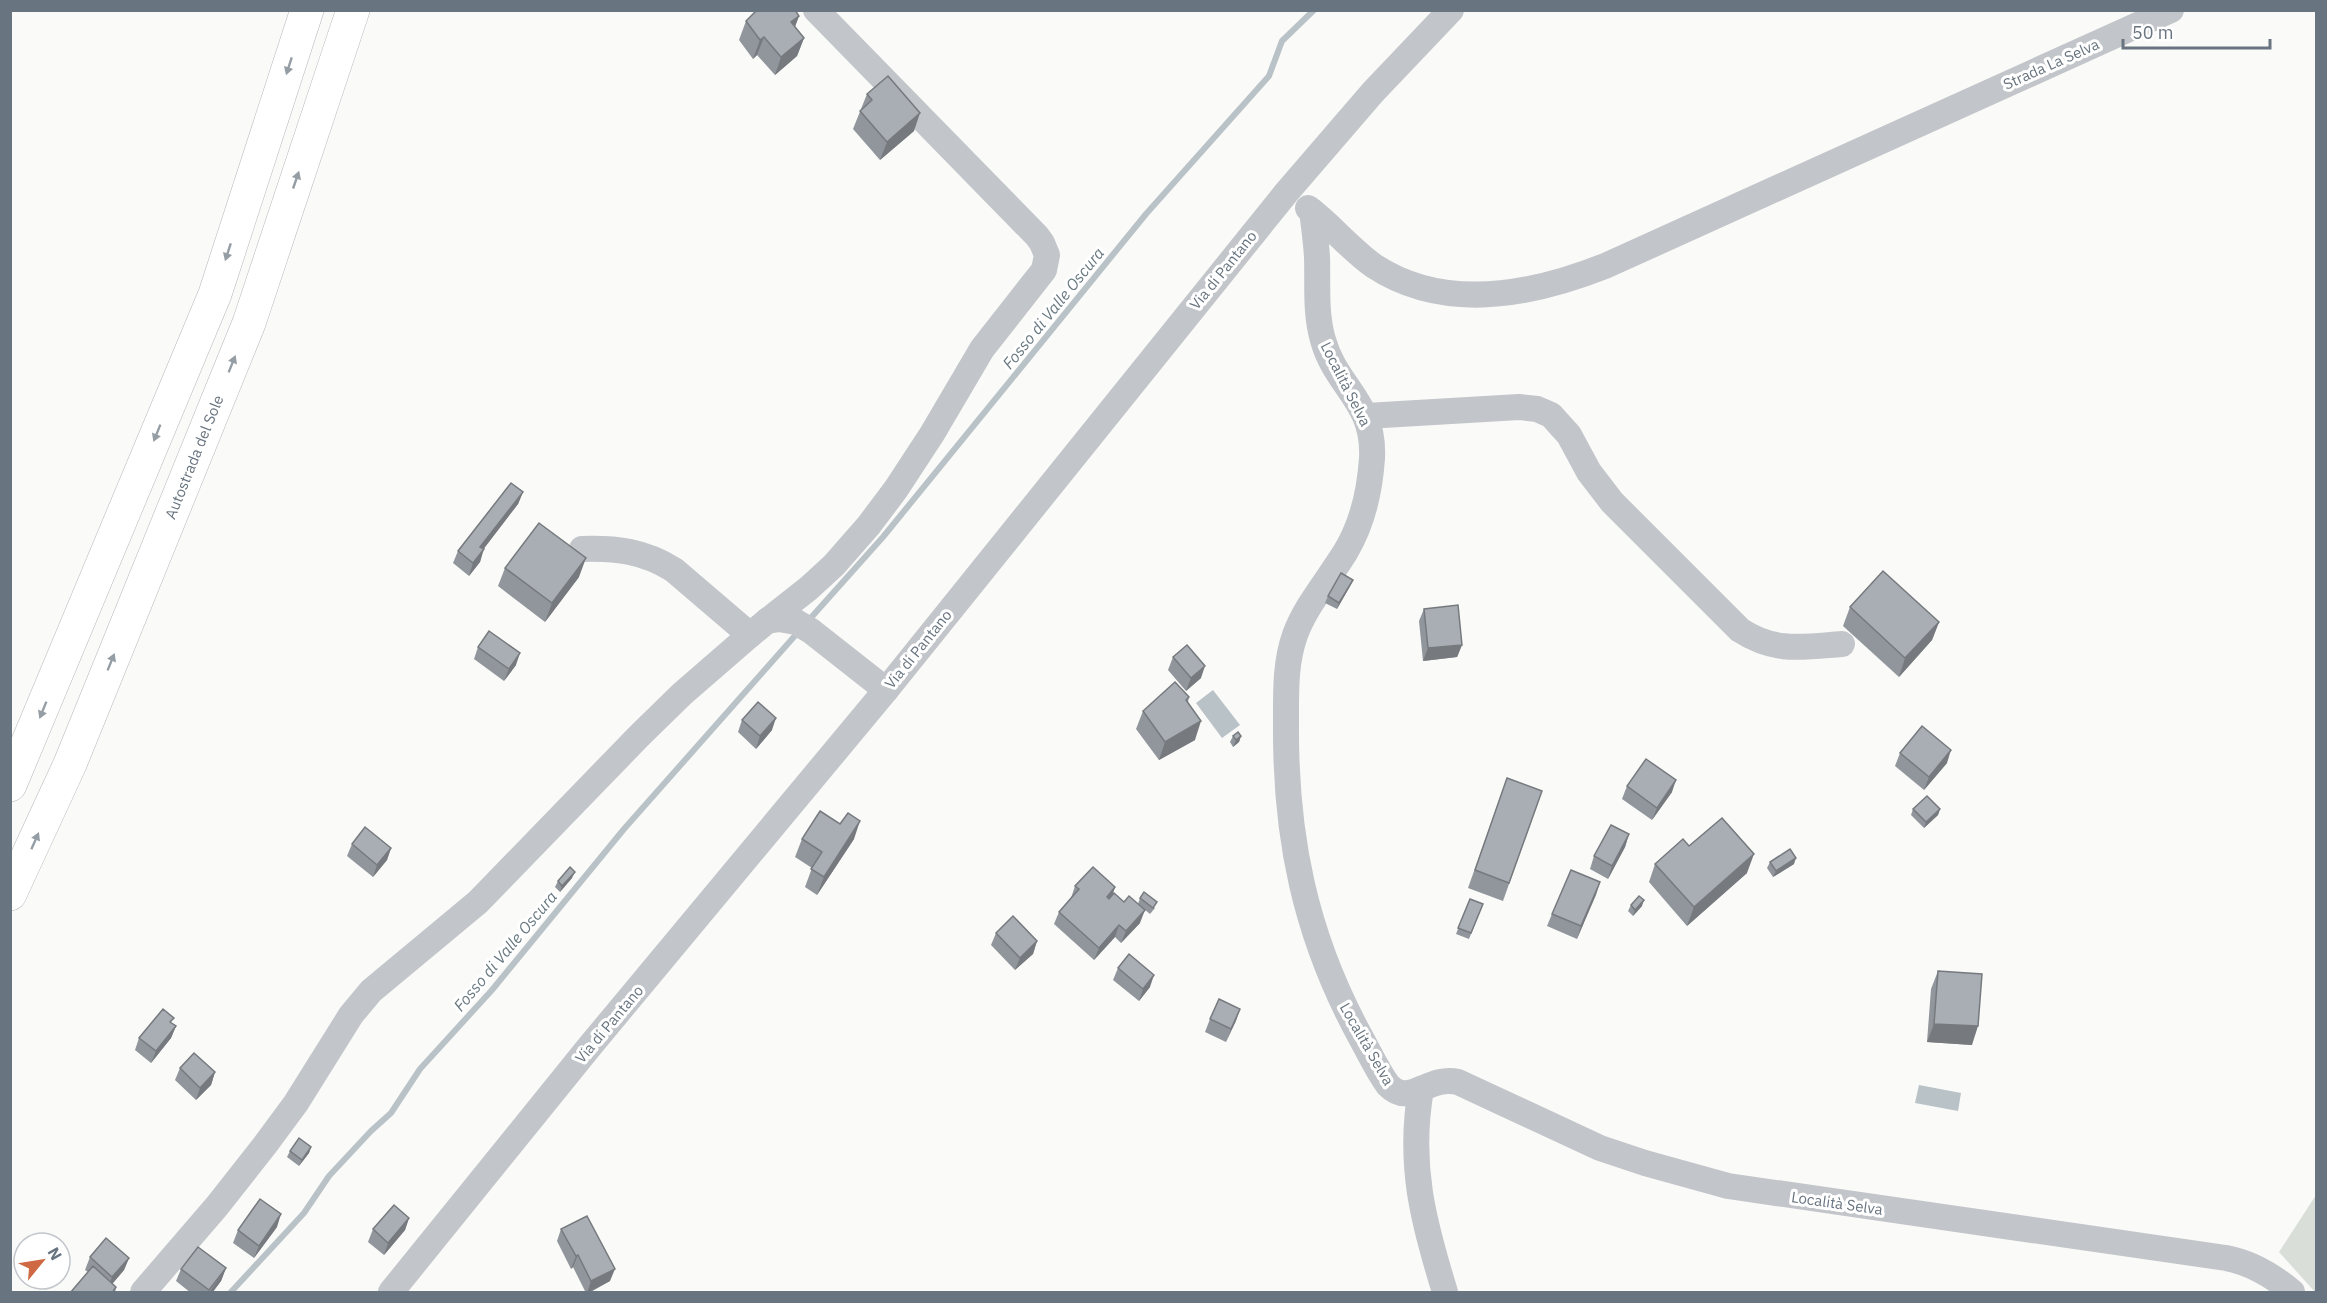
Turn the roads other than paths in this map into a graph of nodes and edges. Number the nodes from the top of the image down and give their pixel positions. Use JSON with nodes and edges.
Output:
{"nodes":[{"id":1,"x":307,"y":10,"type":"edge"},
{"id":2,"x":353,"y":10,"type":"edge"},
{"id":3,"x":816,"y":10,"type":"edge"},
{"id":4,"x":1451,"y":10,"type":"edge"},
{"id":5,"x":2171,"y":10,"type":"edge"},
{"id":6,"x":1286,"y":193,"type":"junction"},
{"id":7,"x":1312,"y":211,"type":"junction"},
{"id":8,"x":1366,"y":416,"type":"junction"},
{"id":9,"x":582,"y":549,"type":"dead end"},
{"id":10,"x":758,"y":628,"type":"junction"},
{"id":11,"x":1842,"y":644,"type":"dead end"},
{"id":12,"x":886,"y":690,"type":"junction"},
{"id":13,"x":10,"y":785,"type":"edge"},
{"id":14,"x":10,"y":894,"type":"edge"},
{"id":15,"x":1421,"y":1089,"type":"junction"},
{"id":16,"x":143,"y":1293,"type":"edge"},
{"id":17,"x":391,"y":1293,"type":"edge"},
{"id":18,"x":1444,"y":1293,"type":"edge"},
{"id":19,"x":2292,"y":1293,"type":"edge"}],
"edges":[{"from":1,"to":13,"type":"highway","one_way":true},
{"from":14,"to":2,"type":"highway","name":"Autostrada del Sole","one_way":true},
{"from":3,"to":10,"type":"street"},
{"from":4,"to":6,"type":"street","name":"Via di Pantano"},
{"from":5,"to":7,"type":"street","name":"Strada La Selva"},
{"from":6,"to":7,"type":"street","name":"Strada La Selva"},
{"from":6,"to":12,"type":"street","name":"Via di Pantano"},
{"from":7,"to":8,"type":"street","name":"Località Selva"},
{"from":8,"to":11,"type":"street"},
{"from":8,"to":15,"type":"street","name":"Località Selva"},
{"from":9,"to":10,"type":"street"},
{"from":10,"to":12,"type":"street"},
{"from":10,"to":16,"type":"street"},
{"from":12,"to":17,"type":"street","name":"Via di Pantano"},
{"from":15,"to":18,"type":"street"},
{"from":15,"to":19,"type":"street","name":"Località Selva"}]}
